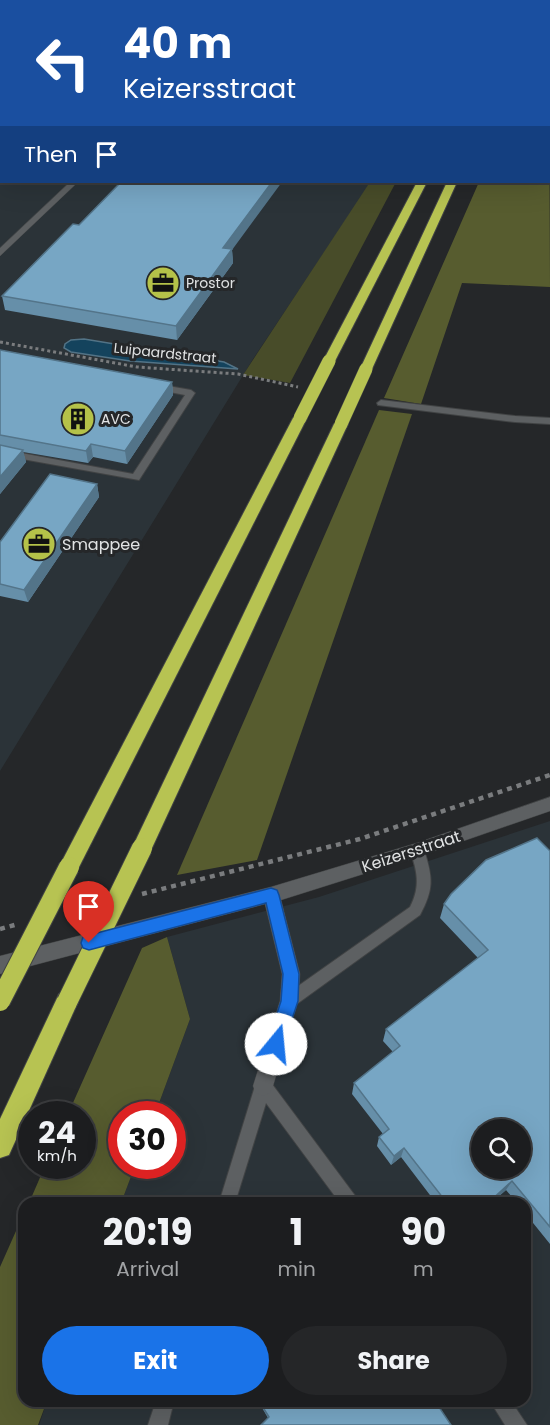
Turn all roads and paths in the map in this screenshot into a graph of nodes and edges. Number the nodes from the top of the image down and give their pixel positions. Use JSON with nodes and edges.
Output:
{"nodes":[{"id":1,"x":196,"y":0,"type":"edge"},
{"id":2,"x":212,"y":0,"type":"edge"},
{"id":3,"x":73,"y":183,"type":"edge"},
{"id":4,"x":421,"y":183,"type":"edge"},
{"id":5,"x":452,"y":183,"type":"edge"},
{"id":6,"x":0,"y":253,"type":"edge"},
{"id":7,"x":0,"y":342,"type":"edge"},
{"id":8,"x":146,"y":385,"type":"edge"},
{"id":9,"x":292,"y":385,"type":"dead end"},
{"id":10,"x":381,"y":403,"type":"dead end"},
{"id":11,"x":550,"y":421,"type":"edge"},
{"id":12,"x":0,"y":452,"type":"edge"},
{"id":13,"x":550,"y":774,"type":"edge"},
{"id":14,"x":550,"y":804,"type":"edge"},
{"id":15,"x":417,"y":850,"type":"junction"},
{"id":16,"x":271,"y":895,"type":"junction"},
{"id":17,"x":135,"y":896,"type":"dead end"},
{"id":18,"x":102,"y":904,"type":"dead end"},
{"id":19,"x":56,"y":915,"type":"dead end"},
{"id":20,"x":23,"y":923,"type":"dead end"},
{"id":21,"x":0,"y":928,"type":"edge"},
{"id":22,"x":0,"y":965,"type":"edge"},
{"id":23,"x":0,"y":1001,"type":"edge"},
{"id":24,"x":289,"y":1001,"type":"junction"},
{"id":25,"x":263,"y":1086,"type":"junction"},
{"id":26,"x":0,"y":1146,"type":"edge"},
{"id":27,"x":228,"y":1197,"type":"edge"},
{"id":28,"x":346,"y":1197,"type":"edge"},
{"id":29,"x":163,"y":1407,"type":"edge"},
{"id":30,"x":504,"y":1407,"type":"edge"},
{"id":31,"x":158,"y":1425,"type":"edge"},
{"id":32,"x":517,"y":1425,"type":"edge"}],
"edges":[{"from":1,"to":2,"type":"path"},
{"from":3,"to":6,"type":"street"},
{"from":4,"to":23,"type":"highway","bridge":true},
{"from":5,"to":26,"type":"highway","bridge":true},
{"from":7,"to":9,"type":"path","name":"Luipaardstraat"},
{"from":8,"to":12,"type":"lane"},
{"from":10,"to":11,"type":"lane"},
{"from":13,"to":17,"type":"path"},
{"from":14,"to":15,"type":"street","name":"Keizersstraat"},
{"from":15,"to":16,"type":"street","name":"Keizersstraat"},
{"from":15,"to":24,"type":"lane"},
{"from":16,"to":22,"type":"street","name":"Keizersstraat"},
{"from":16,"to":24,"type":"street"},
{"from":18,"to":19,"type":"path"},
{"from":20,"to":21,"type":"path"},
{"from":24,"to":25,"type":"street"},
{"from":25,"to":27,"type":"lane"},
{"from":25,"to":28,"type":"lane"},
{"from":29,"to":31,"type":"lane"},
{"from":30,"to":32,"type":"lane"}]}
